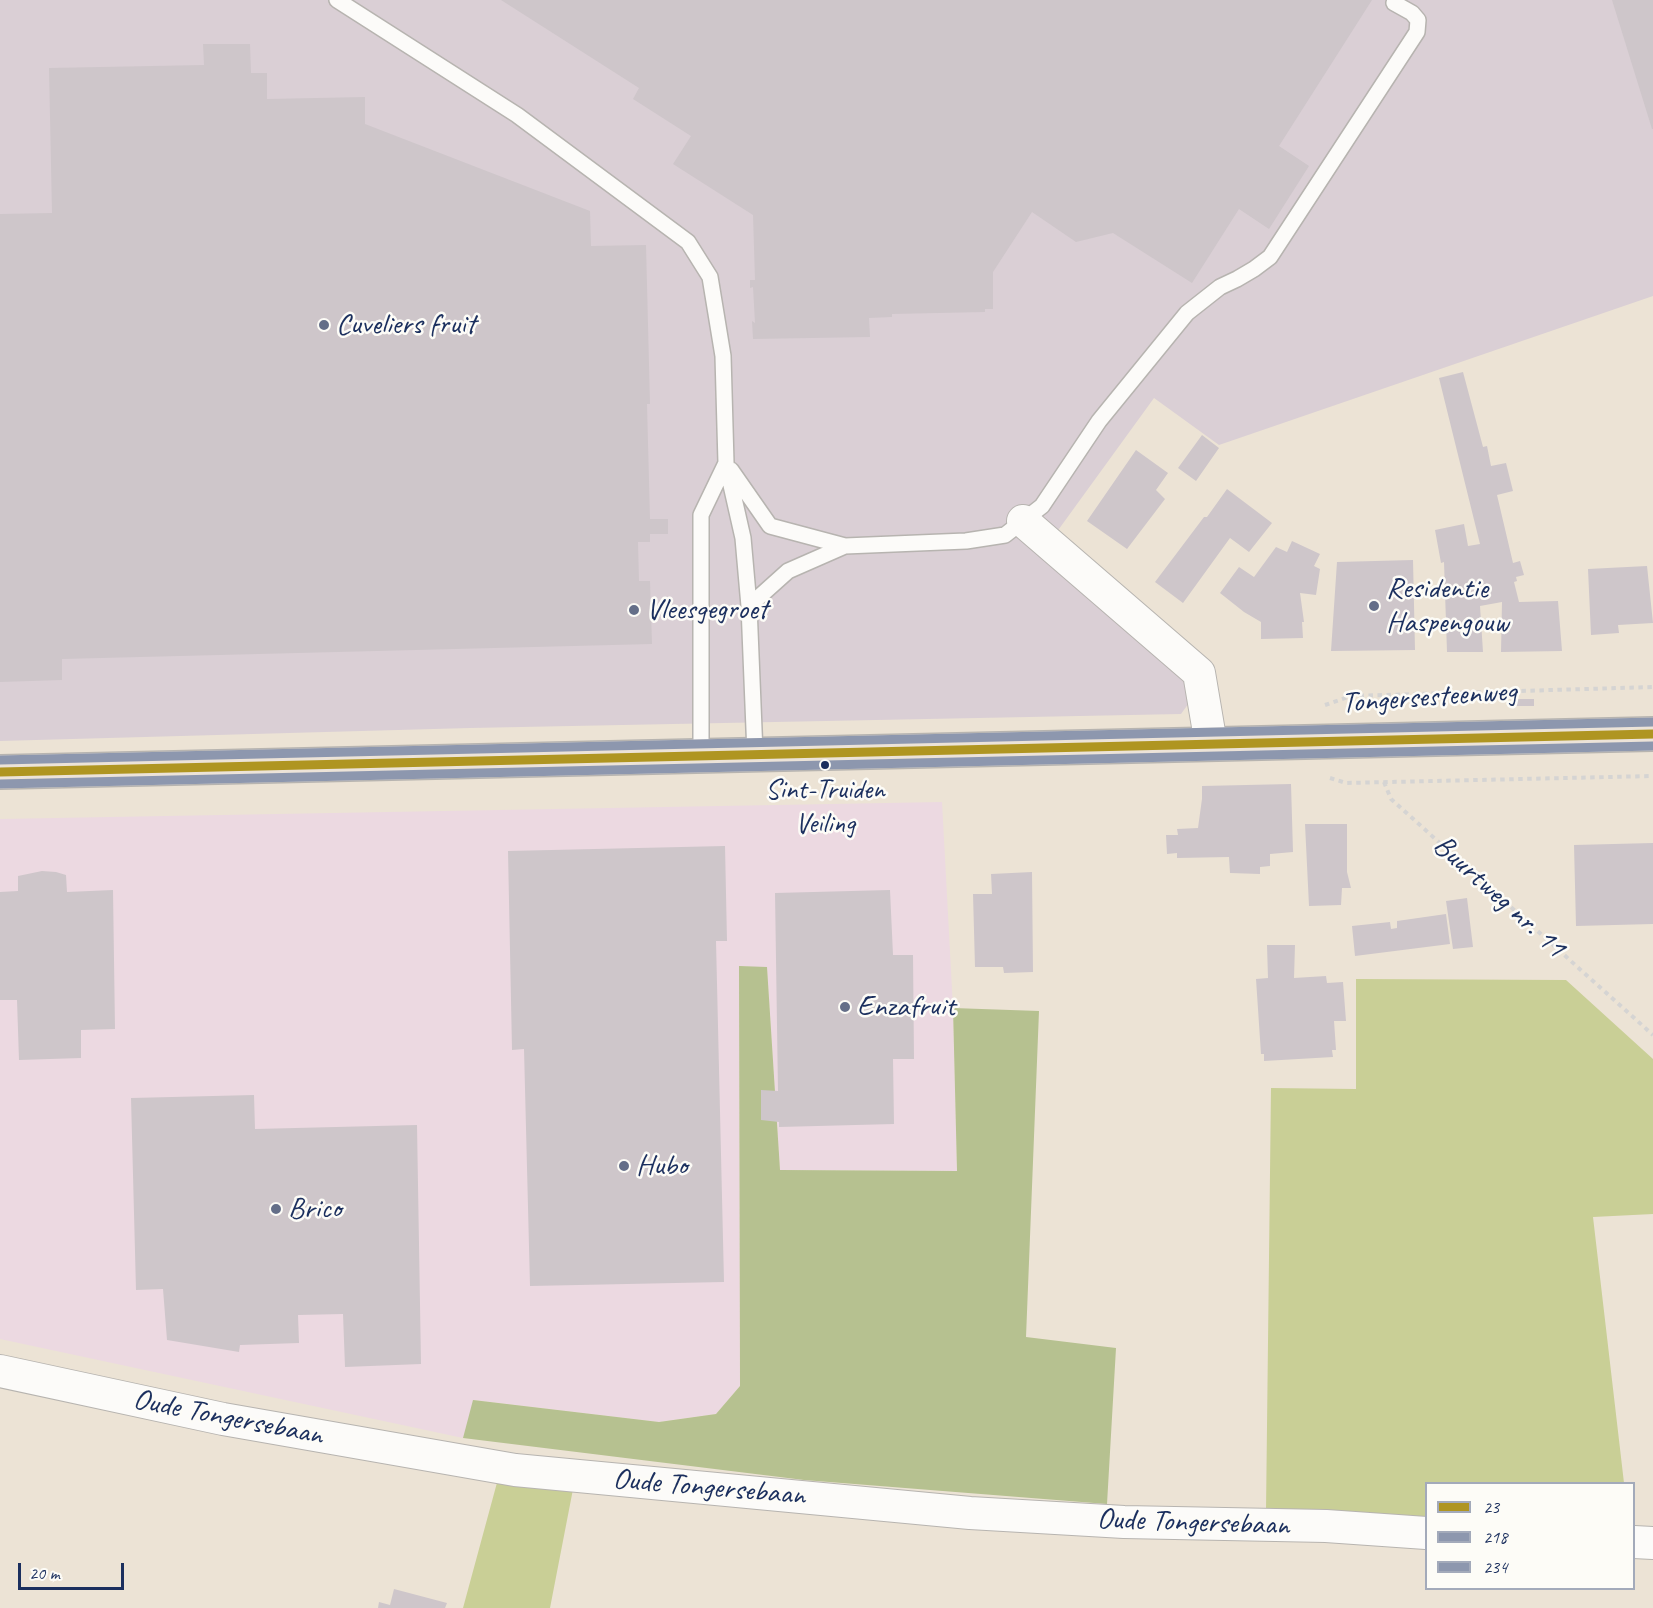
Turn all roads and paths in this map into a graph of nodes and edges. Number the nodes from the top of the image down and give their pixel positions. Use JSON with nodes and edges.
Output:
{"nodes":[{"id":1,"x":337,"y":0,"type":"edge"},
{"id":2,"x":1396,"y":0,"type":"edge"},
{"id":3,"x":726,"y":463,"type":"junction"},
{"id":4,"x":1023,"y":521,"type":"junction"},
{"id":5,"x":846,"y":546,"type":"junction"},
{"id":6,"x":749,"y":606,"type":"junction"},
{"id":7,"x":1653,"y":687,"type":"edge"},
{"id":8,"x":1318,"y":707,"type":"dead end"},
{"id":9,"x":1653,"y":734,"type":"edge"},
{"id":10,"x":1387,"y":739,"type":"junction"},
{"id":11,"x":1211,"y":744,"type":"junction"},
{"id":12,"x":755,"y":754,"type":"junction"},
{"id":13,"x":701,"y":755,"type":"junction"},
{"id":14,"x":0,"y":772,"type":"edge"},
{"id":15,"x":1653,"y":1035,"type":"edge"},
{"id":16,"x":0,"y":1371,"type":"edge"},
{"id":17,"x":1425,"y":1533,"type":"edge"},
{"id":18,"x":1635,"y":1542,"type":"edge"},
{"id":19,"x":1653,"y":1543,"type":"edge"}],
"edges":[{"from":1,"to":3,"type":"lane"},
{"from":2,"to":4,"type":"lane"},
{"from":3,"to":5,"type":"lane"},
{"from":3,"to":6,"type":"lane"},
{"from":3,"to":13,"type":"lane"},
{"from":4,"to":5,"type":"lane"},
{"from":4,"to":11,"type":"street"},
{"from":5,"to":6,"type":"lane"},
{"from":6,"to":12,"type":"lane"},
{"from":7,"to":8,"type":"path","name":"Tongersesteenweg"},
{"from":9,"to":10,"type":"main road","name":"Tongersesteenweg"},
{"from":10,"to":11,"type":"main road","name":"Tongersesteenweg"},
{"from":10,"to":15,"type":"path","name":"Buurtweg nr. 11"},
{"from":11,"to":12,"type":"main road","name":"Tongersesteenweg"},
{"from":12,"to":13,"type":"main road","name":"Tongersesteenweg"},
{"from":13,"to":14,"type":"main road","name":"Tongersesteenweg"},
{"from":16,"to":17,"type":"street","name":"Oude Tongersebaan"},
{"from":18,"to":19,"type":"street"}]}
